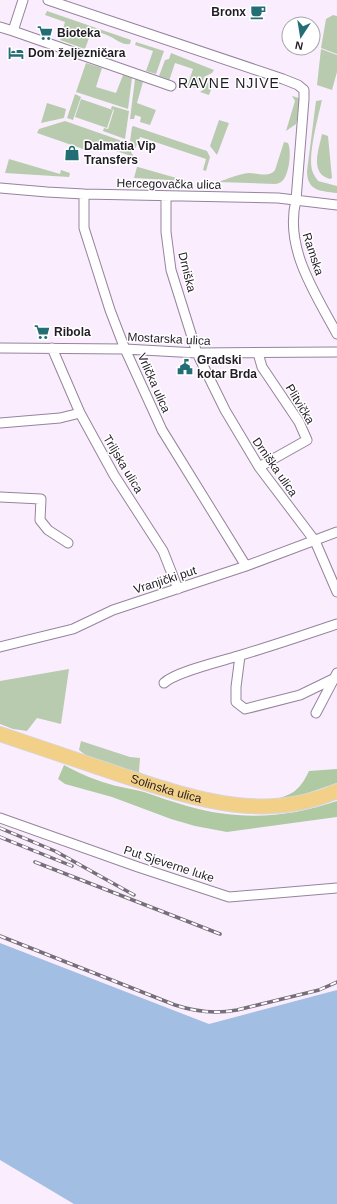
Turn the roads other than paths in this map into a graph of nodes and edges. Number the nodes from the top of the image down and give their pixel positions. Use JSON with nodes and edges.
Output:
{"nodes":[{"id":1,"x":23,"y":0,"type":"edge"},
{"id":2,"x":48,"y":0,"type":"edge"},
{"id":3,"x":0,"y":27,"type":"edge"},
{"id":4,"x":13,"y":31,"type":"junction"},
{"id":5,"x":171,"y":86,"type":"dead end"},
{"id":6,"x":0,"y":188,"type":"edge"},
{"id":7,"x":84,"y":194,"type":"junction"},
{"id":8,"x":166,"y":196,"type":"junction"},
{"id":9,"x":296,"y":200,"type":"junction"},
{"id":10,"x":337,"y":205,"type":"edge"},
{"id":11,"x":337,"y":334,"type":"edge"},
{"id":12,"x":0,"y":348,"type":"edge"},
{"id":13,"x":52,"y":348,"type":"junction"},
{"id":14,"x":125,"y":349,"type":"junction"},
{"id":15,"x":337,"y":352,"type":"edge"},
{"id":16,"x":197,"y":353,"type":"junction"},
{"id":17,"x":258,"y":353,"type":"junction"},
{"id":18,"x":80,"y":413,"type":"junction"},
{"id":19,"x":0,"y":423,"type":"edge"},
{"id":20,"x":258,"y":467,"type":"junction"},
{"id":21,"x":0,"y":497,"type":"edge"},
{"id":22,"x":337,"y":532,"type":"edge"},
{"id":23,"x":314,"y":541,"type":"junction"},
{"id":24,"x":68,"y":543,"type":"dead end"},
{"id":25,"x":246,"y":566,"type":"junction"},
{"id":26,"x":178,"y":590,"type":"junction"},
{"id":27,"x":337,"y":592,"type":"edge"},
{"id":28,"x":337,"y":624,"type":"edge"},
{"id":29,"x":0,"y":647,"type":"edge"},
{"id":30,"x":240,"y":656,"type":"junction"},
{"id":31,"x":335,"y":676,"type":"edge"},
{"id":32,"x":164,"y":683,"type":"dead end"},
{"id":33,"x":316,"y":713,"type":"dead end"},
{"id":34,"x":0,"y":734,"type":"edge"},
{"id":35,"x":337,"y":792,"type":"edge"},
{"id":36,"x":0,"y":818,"type":"edge"},
{"id":37,"x":337,"y":888,"type":"edge"}],
"edges":[{"from":1,"to":4,"type":"street"},
{"from":2,"to":9,"type":"street","name":"Ramska"},
{"from":3,"to":4,"type":"street"},
{"from":4,"to":5,"type":"street"},
{"from":6,"to":7,"type":"street","name":"Hercegovačka ulica"},
{"from":7,"to":8,"type":"street","name":"Hercegovačka ulica"},
{"from":7,"to":14,"type":"street","name":"Vrlička ulica"},
{"from":8,"to":9,"type":"street","name":"Hercegovačka ulica"},
{"from":8,"to":16,"type":"street","name":"Drniška"},
{"from":9,"to":10,"type":"street","name":"Hercegovačka ulica"},
{"from":9,"to":11,"type":"street","name":"Ramska"},
{"from":12,"to":13,"type":"street","name":"Mostarska ulica"},
{"from":13,"to":14,"type":"street","name":"Mostarska ulica"},
{"from":13,"to":18,"type":"street","name":"Triljska ulica"},
{"from":14,"to":16,"type":"street","name":"Mostarska ulica"},
{"from":14,"to":25,"type":"street","name":"Vrlička ulica"},
{"from":15,"to":17,"type":"street","name":"Mostarska ulica"},
{"from":16,"to":17,"type":"street","name":"Mostarska ulica"},
{"from":16,"to":20,"type":"street","name":"Drniška ulica"},
{"from":17,"to":20,"type":"street","name":"Plitvička"},
{"from":18,"to":19,"type":"street"},
{"from":18,"to":26,"type":"street","name":"Triljska ulica"},
{"from":20,"to":23,"type":"street","name":"Drniška ulica"},
{"from":21,"to":24,"type":"street"},
{"from":22,"to":23,"type":"street","name":"Vranjički put"},
{"from":23,"to":25,"type":"street","name":"Vranjički put"},
{"from":23,"to":27,"type":"street","name":"Drniška ulica"},
{"from":25,"to":26,"type":"street","name":"Vranjički put"},
{"from":26,"to":29,"type":"street","name":"Vranjički put"},
{"from":28,"to":30,"type":"street"},
{"from":30,"to":31,"type":"street"},
{"from":30,"to":32,"type":"street"},
{"from":31,"to":33,"type":"street"},
{"from":34,"to":35,"type":"main road","name":"Solinska ulica"},
{"from":36,"to":37,"type":"street","name":"Put Sjeverne luke"}]}
